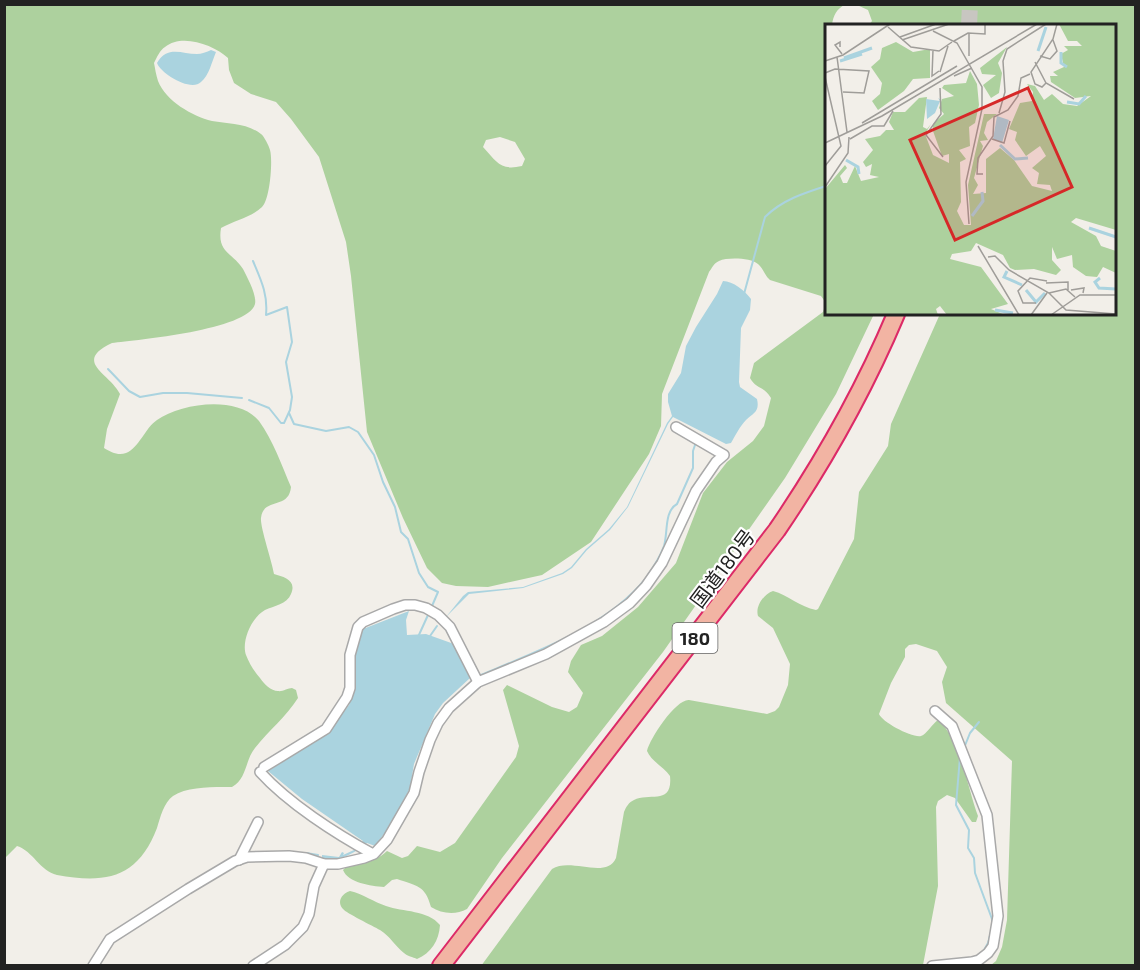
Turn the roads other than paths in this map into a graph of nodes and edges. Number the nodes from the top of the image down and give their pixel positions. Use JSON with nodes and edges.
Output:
{"nodes":[{"id":1,"x":896,"y":315,"type":"edge"},
{"id":2,"x":676,"y":427,"type":"dead end"},
{"id":3,"x":478,"y":682,"type":"junction"},
{"id":4,"x":935,"y":711,"type":"dead end"},
{"id":5,"x":258,"y":822,"type":"dead end"},
{"id":6,"x":373,"y":854,"type":"junction"},
{"id":7,"x":239,"y":860,"type":"junction"},
{"id":8,"x":324,"y":864,"type":"junction"},
{"id":9,"x":460,"y":940,"type":"junction"},
{"id":10,"x":93,"y":966,"type":"edge"},
{"id":11,"x":253,"y":966,"type":"edge"},
{"id":12,"x":441,"y":966,"type":"edge"},
{"id":13,"x":448,"y":966,"type":"edge"},
{"id":14,"x":932,"y":966,"type":"edge"}],
"edges":[{"from":1,"to":9,"type":"highway","name":"国道180号","number":"180"},
{"from":2,"to":3,"type":"street"},
{"from":3,"to":6,"type":"street"},
{"from":3,"to":6,"type":"street"},
{"from":4,"to":14,"type":"street"},
{"from":5,"to":7,"type":"street"},
{"from":6,"to":8,"type":"street"},
{"from":7,"to":8,"type":"street"},
{"from":7,"to":10,"type":"street"},
{"from":8,"to":11,"type":"street"},
{"from":9,"to":12,"type":"highway","name":"国道180号","number":"180"},
{"from":9,"to":13,"type":"highway","name":"国道180号","number":"180"}]}
